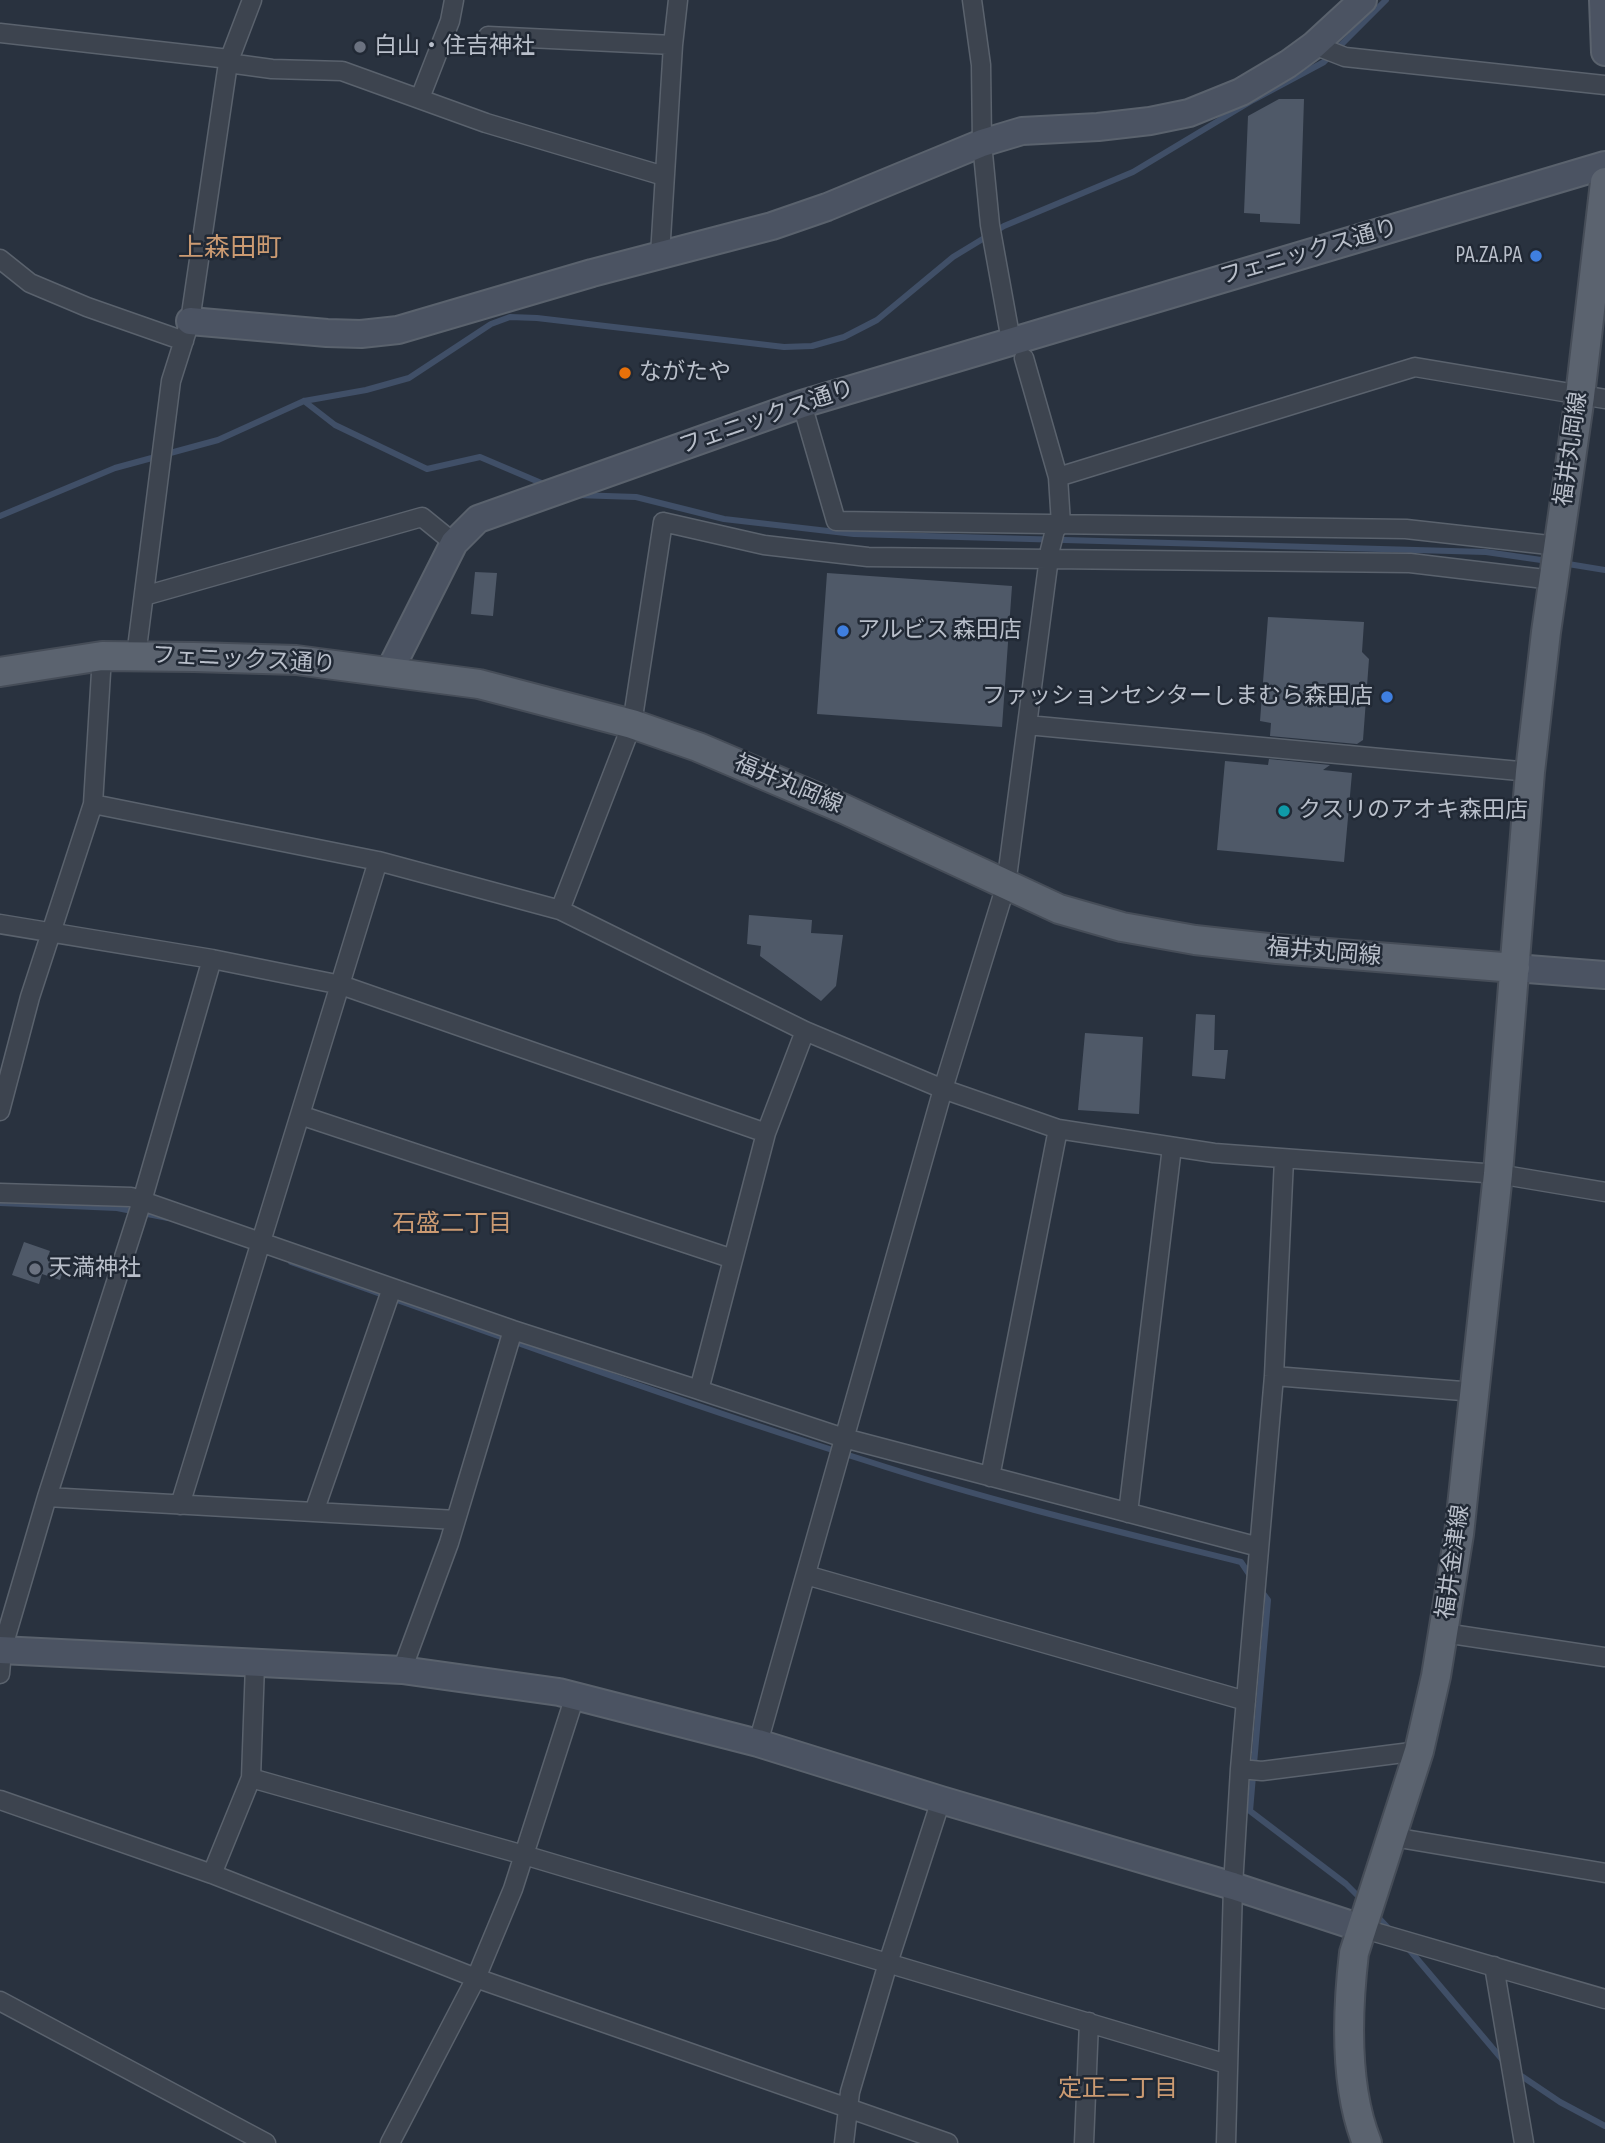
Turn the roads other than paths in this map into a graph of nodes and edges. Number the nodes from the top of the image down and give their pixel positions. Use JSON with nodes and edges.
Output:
{"nodes":[{"id":1,"x":252,"y":0,"type":"edge"},
{"id":2,"x":454,"y":0,"type":"edge"},
{"id":3,"x":678,"y":0,"type":"edge"},
{"id":4,"x":972,"y":0,"type":"edge"},
{"id":5,"x":1363,"y":0,"type":"edge"},
{"id":6,"x":1603,"y":0,"type":"edge"},
{"id":7,"x":0,"y":33,"type":"edge"},
{"id":8,"x":488,"y":36,"type":"dead end"},
{"id":9,"x":673,"y":45,"type":"junction"},
{"id":10,"x":1314,"y":45,"type":"junction"},
{"id":11,"x":1605,"y":52,"type":"edge"},
{"id":12,"x":229,"y":61,"type":"junction"},
{"id":13,"x":1605,"y":86,"type":"edge"},
{"id":14,"x":421,"y":98,"type":"junction"},
{"id":15,"x":982,"y":143,"type":"junction"},
{"id":16,"x":1605,"y":165,"type":"edge"},
{"id":17,"x":664,"y":176,"type":"junction"},
{"id":18,"x":1605,"y":182,"type":"edge"},
{"id":19,"x":660,"y":255,"type":"junction"},
{"id":20,"x":0,"y":259,"type":"edge"},
{"id":21,"x":187,"y":331,"type":"junction"},
{"id":22,"x":1017,"y":349,"type":"junction"},
{"id":23,"x":1592,"y":398,"type":"edge"},
{"id":24,"x":802,"y":404,"type":"junction"},
{"id":25,"x":1059,"y":477,"type":"junction"},
{"id":26,"x":1058,"y":527,"type":"junction"},
{"id":27,"x":454,"y":543,"type":"junction"},
{"id":28,"x":1558,"y":546,"type":"junction"},
{"id":29,"x":1050,"y":554,"type":"junction"},
{"id":30,"x":1553,"y":580,"type":"junction"},
{"id":31,"x":144,"y":596,"type":"junction"},
{"id":32,"x":102,"y":656,"type":"junction"},
{"id":33,"x":136,"y":656,"type":"junction"},
{"id":34,"x":0,"y":672,"type":"edge"},
{"id":35,"x":389,"y":672,"type":"junction"},
{"id":36,"x":632,"y":724,"type":"junction"},
{"id":37,"x":1027,"y":724,"type":"junction"},
{"id":38,"x":1530,"y":772,"type":"junction"},
{"id":39,"x":93,"y":804,"type":"junction"},
{"id":40,"x":378,"y":861,"type":"junction"},
{"id":41,"x":1006,"y":885,"type":"junction"},
{"id":42,"x":560,"y":910,"type":"junction"},
{"id":43,"x":0,"y":924,"type":"edge"},
{"id":44,"x":51,"y":931,"type":"junction"},
{"id":45,"x":212,"y":960,"type":"junction"},
{"id":46,"x":1515,"y":968,"type":"junction"},
{"id":47,"x":1605,"y":975,"type":"edge"},
{"id":48,"x":341,"y":985,"type":"junction"},
{"id":49,"x":805,"y":1031,"type":"junction"},
{"id":50,"x":943,"y":1089,"type":"junction"},
{"id":51,"x":0,"y":1111,"type":"edge"},
{"id":52,"x":300,"y":1115,"type":"junction"},
{"id":53,"x":1058,"y":1129,"type":"junction"},
{"id":54,"x":766,"y":1133,"type":"junction"},
{"id":55,"x":1172,"y":1147,"type":"junction"},
{"id":56,"x":1284,"y":1159,"type":"junction"},
{"id":57,"x":1499,"y":1174,"type":"junction"},
{"id":58,"x":1605,"y":1192,"type":"edge"},
{"id":59,"x":0,"y":1193,"type":"edge"},
{"id":60,"x":142,"y":1200,"type":"junction"},
{"id":61,"x":260,"y":1242,"type":"junction"},
{"id":62,"x":733,"y":1259,"type":"junction"},
{"id":63,"x":392,"y":1288,"type":"junction"},
{"id":64,"x":513,"y":1330,"type":"junction"},
{"id":65,"x":1274,"y":1376,"type":"junction"},
{"id":66,"x":699,"y":1390,"type":"junction"},
{"id":67,"x":1475,"y":1392,"type":"junction"},
{"id":68,"x":844,"y":1438,"type":"junction"},
{"id":69,"x":990,"y":1477,"type":"junction"},
{"id":70,"x":47,"y":1497,"type":"junction"},
{"id":71,"x":180,"y":1504,"type":"junction"},
{"id":72,"x":314,"y":1512,"type":"junction"},
{"id":73,"x":1128,"y":1513,"type":"junction"},
{"id":74,"x":456,"y":1520,"type":"junction"},
{"id":75,"x":1259,"y":1547,"type":"junction"},
{"id":76,"x":806,"y":1575,"type":"junction"},
{"id":77,"x":1444,"y":1633,"type":"junction"},
{"id":78,"x":1605,"y":1657,"type":"edge"},
{"id":79,"x":1,"y":1658,"type":"edge"},
{"id":80,"x":255,"y":1664,"type":"junction"},
{"id":81,"x":402,"y":1670,"type":"junction"},
{"id":82,"x":576,"y":1696,"type":"junction"},
{"id":83,"x":1246,"y":1701,"type":"junction"},
{"id":84,"x":758,"y":1743,"type":"junction"},
{"id":85,"x":1419,"y":1751,"type":"junction"},
{"id":86,"x":1240,"y":1769,"type":"junction"},
{"id":87,"x":251,"y":1778,"type":"junction"},
{"id":88,"x":0,"y":1800,"type":"edge"},
{"id":89,"x":941,"y":1800,"type":"junction"},
{"id":90,"x":1393,"y":1837,"type":"junction"},
{"id":91,"x":524,"y":1855,"type":"junction"},
{"id":92,"x":1605,"y":1873,"type":"edge"},
{"id":93,"x":212,"y":1874,"type":"junction"},
{"id":94,"x":1233,"y":1886,"type":"junction"},
{"id":95,"x":1361,"y":1928,"type":"junction"},
{"id":96,"x":888,"y":1963,"type":"junction"},
{"id":97,"x":1494,"y":1966,"type":"junction"},
{"id":98,"x":476,"y":1978,"type":"junction"},
{"id":99,"x":1605,"y":1999,"type":"edge"},
{"id":100,"x":0,"y":2001,"type":"edge"},
{"id":101,"x":1089,"y":2022,"type":"junction"},
{"id":102,"x":1227,"y":2064,"type":"junction"},
{"id":103,"x":848,"y":2110,"type":"junction"},
{"id":104,"x":266,"y":2143,"type":"edge"},
{"id":105,"x":390,"y":2143,"type":"edge"},
{"id":106,"x":844,"y":2143,"type":"edge"},
{"id":107,"x":948,"y":2143,"type":"edge"},
{"id":108,"x":1084,"y":2143,"type":"edge"},
{"id":109,"x":1226,"y":2143,"type":"edge"},
{"id":110,"x":1367,"y":2143,"type":"edge"},
{"id":111,"x":1524,"y":2143,"type":"edge"}],
"edges":[{"from":1,"to":12,"type":"street"},
{"from":2,"to":14,"type":"street"},
{"from":3,"to":9,"type":"street"},
{"from":4,"to":15,"type":"street"},
{"from":5,"to":10,"type":"street"},
{"from":6,"to":11,"type":"street"},
{"from":7,"to":12,"type":"street"},
{"from":8,"to":9,"type":"street"},
{"from":9,"to":17,"type":"street"},
{"from":10,"to":13,"type":"street"},
{"from":10,"to":15,"type":"street"},
{"from":12,"to":14,"type":"street"},
{"from":12,"to":21,"type":"street"},
{"from":14,"to":17,"type":"street"},
{"from":15,"to":19,"type":"street"},
{"from":15,"to":22,"type":"street"},
{"from":16,"to":22,"type":"street","name":"フェニックス通り"},
{"from":17,"to":19,"type":"street"},
{"from":18,"to":23,"type":"main road","name":"福井丸岡線"},
{"from":19,"to":21,"type":"street"},
{"from":20,"to":21,"type":"street"},
{"from":21,"to":31,"type":"street"},
{"from":22,"to":24,"type":"street","name":"フェニックス通り"},
{"from":22,"to":25,"type":"street"},
{"from":23,"to":25,"type":"street"},
{"from":23,"to":28,"type":"main road","name":"福井丸岡線"},
{"from":24,"to":26,"type":"street"},
{"from":24,"to":27,"type":"street","name":"フェニックス通り"},
{"from":25,"to":26,"type":"street"},
{"from":26,"to":28,"type":"street"},
{"from":26,"to":29,"type":"street"},
{"from":27,"to":31,"type":"street"},
{"from":27,"to":35,"type":"street","name":"フェニックス通り"},
{"from":28,"to":30,"type":"main road","name":"福井丸岡線"},
{"from":29,"to":30,"type":"street"},
{"from":29,"to":36,"type":"street"},
{"from":29,"to":37,"type":"street"},
{"from":30,"to":38,"type":"main road","name":"福井丸岡線"},
{"from":31,"to":33,"type":"street"},
{"from":32,"to":33,"type":"main road","name":"フェニックス通り"},
{"from":32,"to":34,"type":"main road","name":"フェニックス通り"},
{"from":32,"to":39,"type":"street"},
{"from":33,"to":35,"type":"main road","name":"フェニックス通り"},
{"from":35,"to":36,"type":"main road","name":"福井丸岡線"},
{"from":36,"to":41,"type":"main road","name":"福井丸岡線"},
{"from":36,"to":42,"type":"street"},
{"from":37,"to":38,"type":"street"},
{"from":37,"to":41,"type":"street"},
{"from":38,"to":46,"type":"main road","name":"福井丸岡線"},
{"from":39,"to":40,"type":"street"},
{"from":39,"to":44,"type":"street"},
{"from":40,"to":42,"type":"street"},
{"from":40,"to":48,"type":"street"},
{"from":41,"to":46,"type":"main road","name":"福井丸岡線"},
{"from":41,"to":50,"type":"street"},
{"from":42,"to":49,"type":"street"},
{"from":43,"to":44,"type":"street"},
{"from":44,"to":45,"type":"street"},
{"from":44,"to":51,"type":"street"},
{"from":45,"to":48,"type":"street"},
{"from":45,"to":60,"type":"street"},
{"from":46,"to":47,"type":"street"},
{"from":46,"to":57,"type":"main road","name":"福井金津線"},
{"from":48,"to":52,"type":"street"},
{"from":48,"to":54,"type":"street"},
{"from":49,"to":50,"type":"street"},
{"from":49,"to":54,"type":"street"},
{"from":50,"to":53,"type":"street"},
{"from":50,"to":68,"type":"street"},
{"from":52,"to":61,"type":"street"},
{"from":52,"to":62,"type":"street"},
{"from":53,"to":55,"type":"street"},
{"from":53,"to":69,"type":"street"},
{"from":54,"to":62,"type":"street"},
{"from":55,"to":56,"type":"street"},
{"from":55,"to":73,"type":"street"},
{"from":56,"to":57,"type":"street"},
{"from":56,"to":65,"type":"street"},
{"from":57,"to":58,"type":"street"},
{"from":57,"to":67,"type":"main road","name":"福井金津線"},
{"from":59,"to":60,"type":"street"},
{"from":60,"to":61,"type":"street"},
{"from":60,"to":70,"type":"street"},
{"from":61,"to":63,"type":"street"},
{"from":61,"to":71,"type":"street"},
{"from":62,"to":66,"type":"street"},
{"from":63,"to":64,"type":"street"},
{"from":63,"to":72,"type":"street"},
{"from":64,"to":66,"type":"street"},
{"from":64,"to":74,"type":"street"},
{"from":65,"to":67,"type":"street"},
{"from":65,"to":75,"type":"street"},
{"from":66,"to":68,"type":"street"},
{"from":67,"to":77,"type":"main road","name":"福井金津線"},
{"from":68,"to":69,"type":"street"},
{"from":68,"to":76,"type":"street"},
{"from":69,"to":73,"type":"street"},
{"from":70,"to":71,"type":"street"},
{"from":70,"to":79,"type":"street"},
{"from":71,"to":72,"type":"street"},
{"from":72,"to":74,"type":"street"},
{"from":73,"to":75,"type":"street"},
{"from":74,"to":81,"type":"street"},
{"from":75,"to":83,"type":"street"},
{"from":76,"to":83,"type":"street"},
{"from":76,"to":84,"type":"street"},
{"from":77,"to":78,"type":"street"},
{"from":77,"to":85,"type":"main road","name":"福井金津線"},
{"from":79,"to":80,"type":"street"},
{"from":80,"to":81,"type":"street"},
{"from":80,"to":87,"type":"street"},
{"from":81,"to":82,"type":"street"},
{"from":82,"to":84,"type":"street"},
{"from":82,"to":91,"type":"street"},
{"from":83,"to":86,"type":"street"},
{"from":84,"to":89,"type":"street"},
{"from":85,"to":86,"type":"street"},
{"from":85,"to":90,"type":"main road","name":"福井金津線"},
{"from":86,"to":94,"type":"street"},
{"from":87,"to":91,"type":"street"},
{"from":87,"to":93,"type":"street"},
{"from":88,"to":93,"type":"street"},
{"from":89,"to":94,"type":"street"},
{"from":89,"to":96,"type":"street"},
{"from":90,"to":92,"type":"street"},
{"from":90,"to":95,"type":"main road","name":"福井金津線"},
{"from":91,"to":96,"type":"street"},
{"from":91,"to":98,"type":"street"},
{"from":93,"to":98,"type":"street"},
{"from":94,"to":95,"type":"street"},
{"from":94,"to":102,"type":"street"},
{"from":95,"to":97,"type":"street"},
{"from":95,"to":110,"type":"main road","name":"福井金津線"},
{"from":96,"to":101,"type":"street"},
{"from":96,"to":103,"type":"street"},
{"from":97,"to":99,"type":"street"},
{"from":97,"to":111,"type":"street"},
{"from":98,"to":103,"type":"street"},
{"from":98,"to":105,"type":"street"},
{"from":100,"to":104,"type":"street"},
{"from":101,"to":102,"type":"street"},
{"from":101,"to":108,"type":"street"},
{"from":102,"to":109,"type":"street"},
{"from":103,"to":106,"type":"street"},
{"from":103,"to":107,"type":"street"}]}
